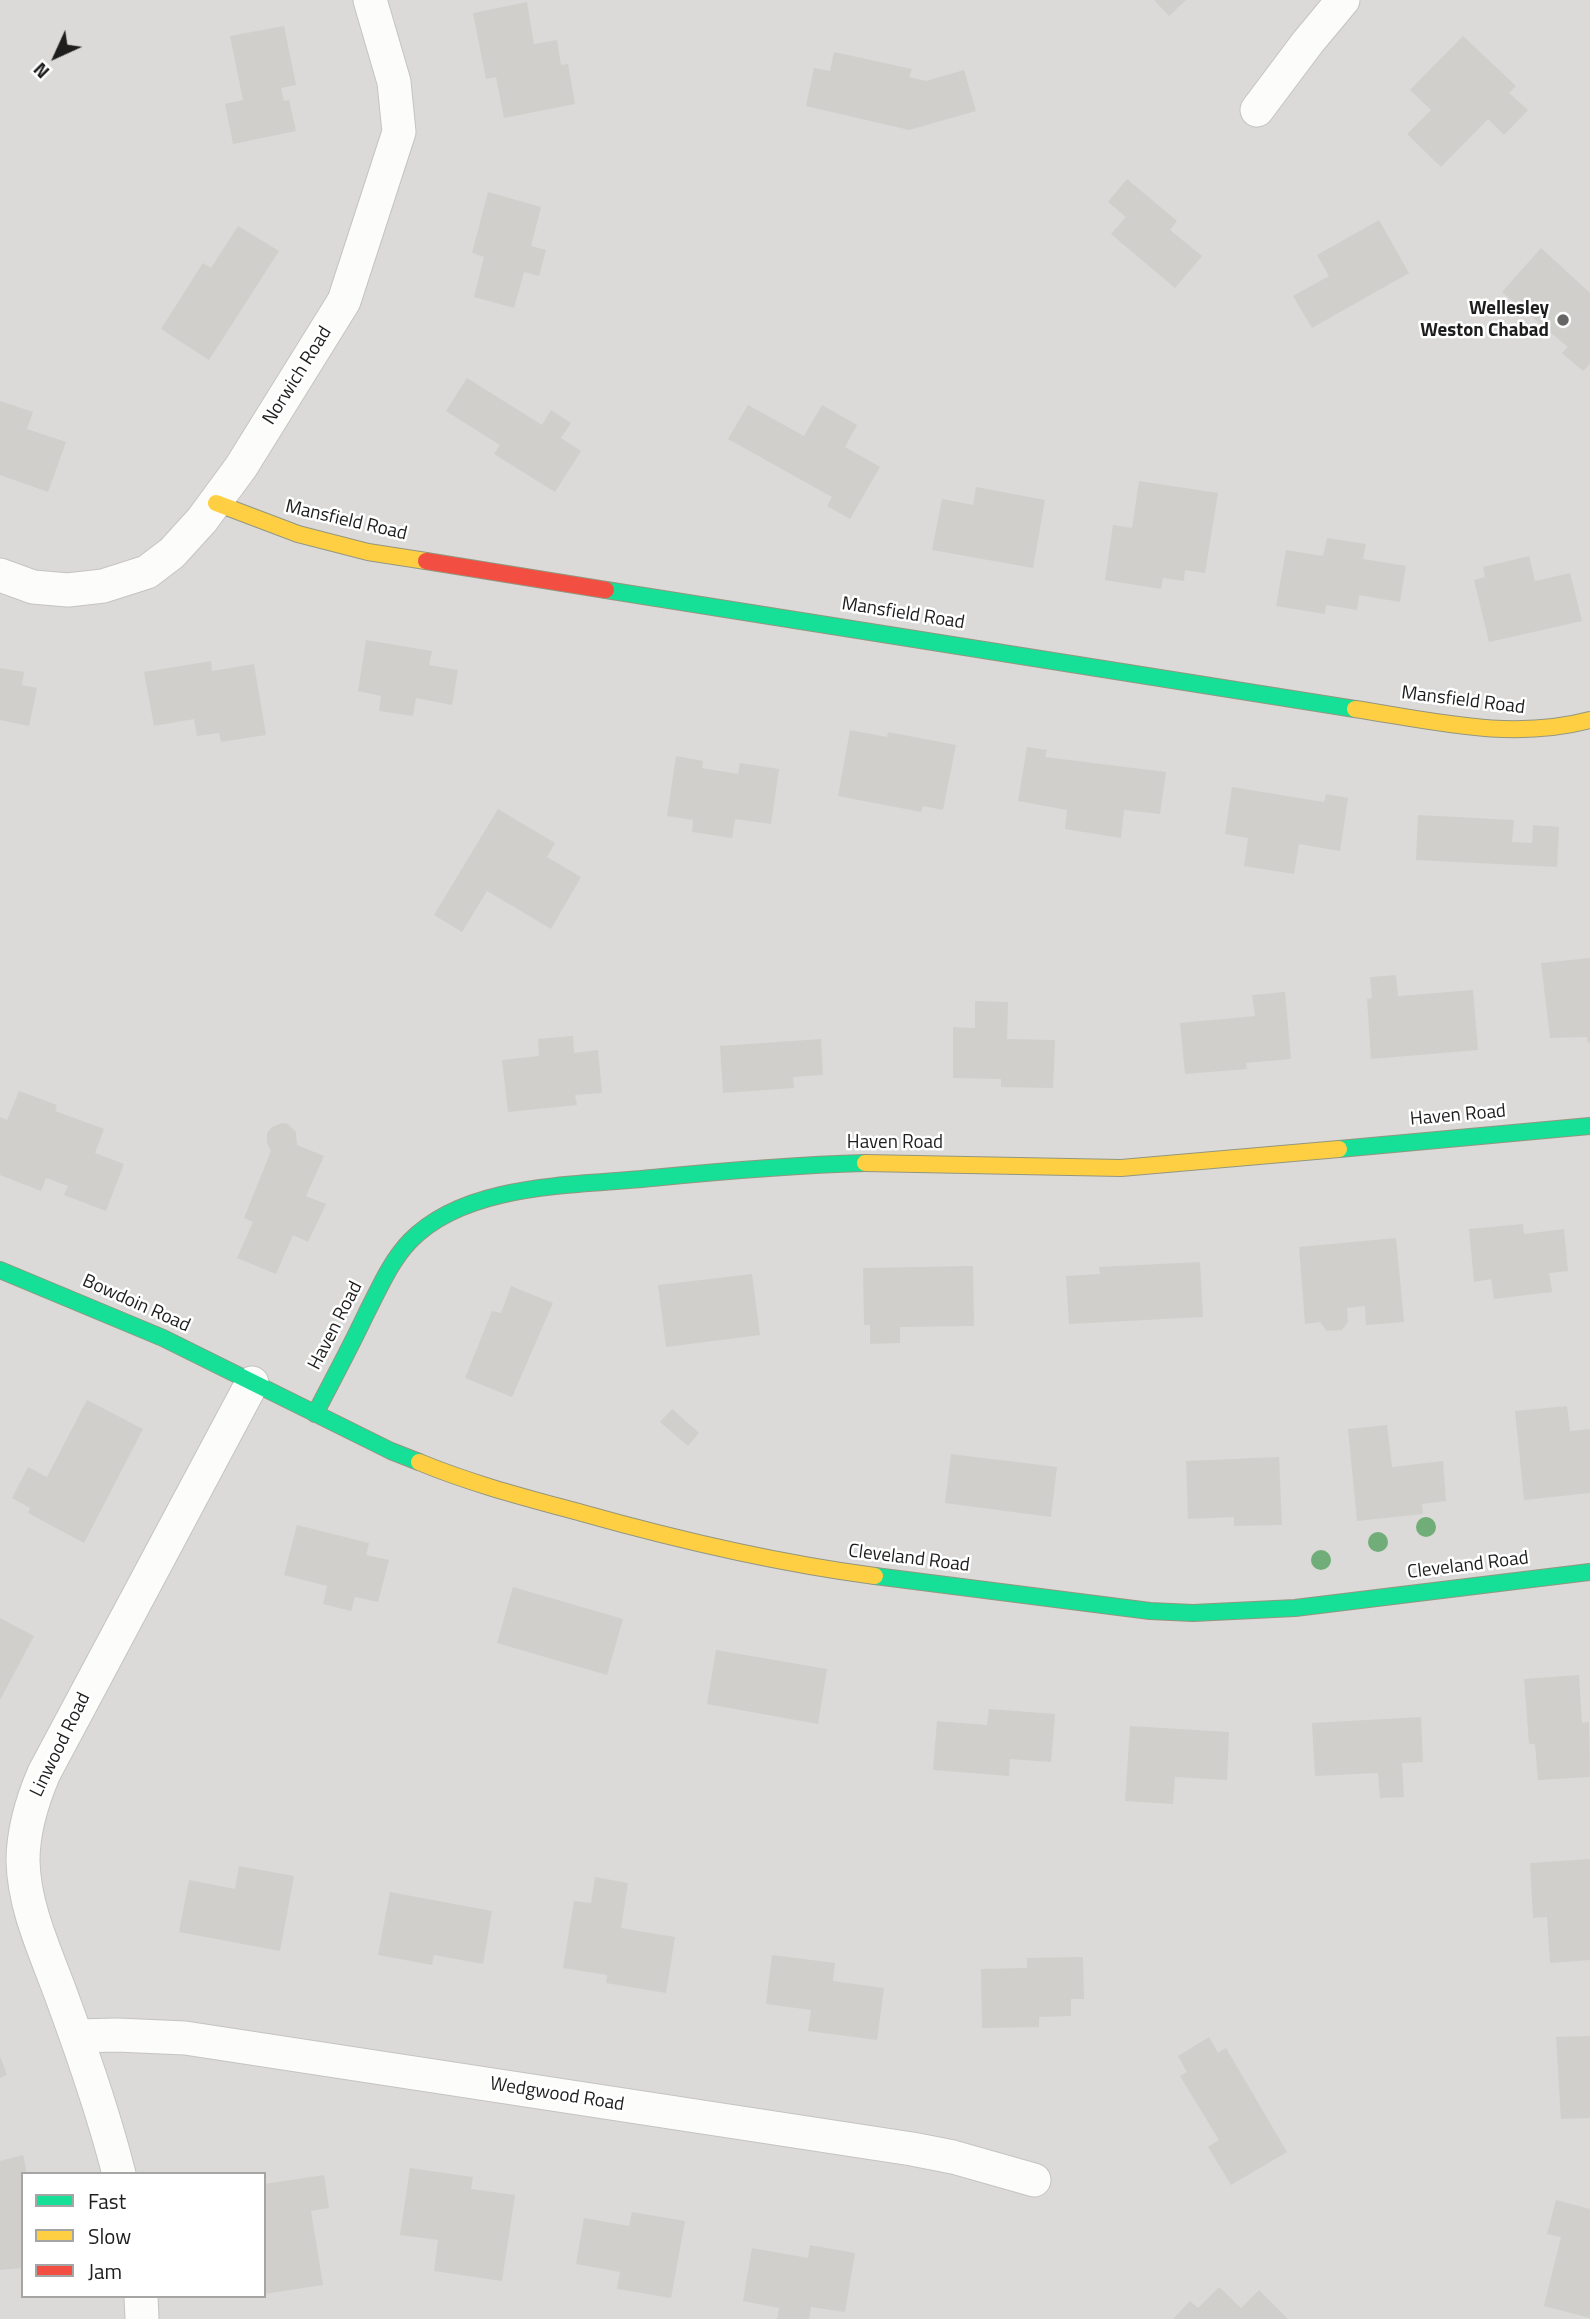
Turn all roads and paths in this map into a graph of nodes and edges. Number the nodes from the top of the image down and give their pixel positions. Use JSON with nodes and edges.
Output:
{"nodes":[{"id":1,"x":370,"y":0,"type":"edge"},
{"id":2,"x":1343,"y":0,"type":"edge"},
{"id":3,"x":1257,"y":110,"type":"dead end"},
{"id":4,"x":216,"y":503,"type":"junction"},
{"id":5,"x":0,"y":575,"type":"edge"},
{"id":6,"x":1590,"y":720,"type":"edge"},
{"id":7,"x":1590,"y":1126,"type":"edge"},
{"id":8,"x":0,"y":1270,"type":"edge"},
{"id":9,"x":252,"y":1383,"type":"junction"},
{"id":10,"x":315,"y":1414,"type":"junction"},
{"id":11,"x":1590,"y":1572,"type":"edge"},
{"id":12,"x":76,"y":2036,"type":"junction"},
{"id":13,"x":118,"y":2172,"type":"edge"},
{"id":14,"x":1034,"y":2180,"type":"dead end"},
{"id":15,"x":141,"y":2298,"type":"edge"},
{"id":16,"x":142,"y":2319,"type":"edge"}],
"edges":[{"from":1,"to":4,"type":"street","name":"Norwich Road"},
{"from":2,"to":3,"type":"street"},
{"from":4,"to":5,"type":"street","name":"Norwich Road"},
{"from":4,"to":6,"type":"street","name":"Mansfield Road"},
{"from":7,"to":10,"type":"street","name":"Haven Road"},
{"from":8,"to":9,"type":"street","name":"Bowdoin Road"},
{"from":9,"to":10,"type":"street","name":"Cleveland Road"},
{"from":9,"to":12,"type":"street","name":"Linwood Road"},
{"from":10,"to":11,"type":"street","name":"Cleveland Road"},
{"from":12,"to":13,"type":"street","name":"Linwood Road"},
{"from":12,"to":14,"type":"street","name":"Wedgwood Road"},
{"from":15,"to":16,"type":"street"}]}
